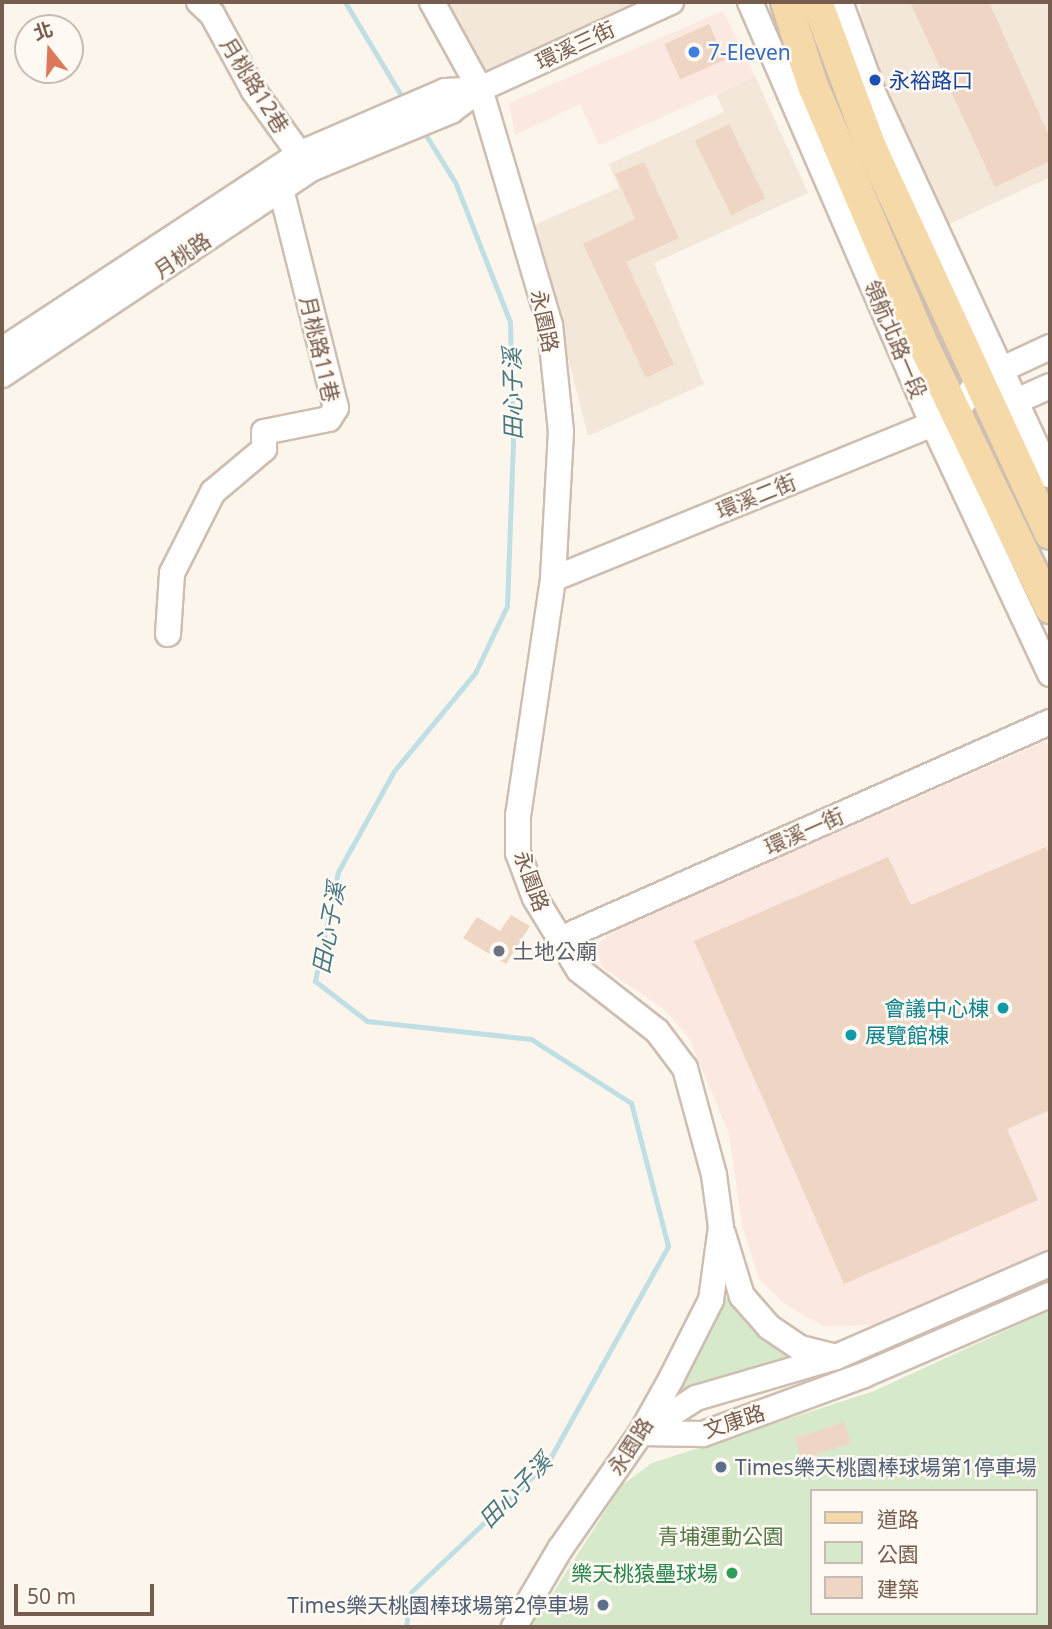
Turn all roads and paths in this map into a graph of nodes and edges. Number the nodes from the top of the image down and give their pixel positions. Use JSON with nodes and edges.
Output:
{"nodes":[{"id":1,"x":199,"y":2,"type":"edge"},
{"id":2,"x":432,"y":2,"type":"edge"},
{"id":3,"x":671,"y":2,"type":"edge"},
{"id":4,"x":750,"y":2,"type":"edge"},
{"id":5,"x":786,"y":2,"type":"edge"},
{"id":6,"x":817,"y":2,"type":"edge"},
{"id":7,"x":840,"y":2,"type":"edge"},
{"id":8,"x":480,"y":89,"type":"junction"},
{"id":9,"x":305,"y":162,"type":"junction"},
{"id":10,"x":281,"y":189,"type":"junction"},
{"id":11,"x":1050,"y":347,"type":"edge"},
{"id":12,"x":9,"y":357,"type":"edge"},
{"id":13,"x":990,"y":375,"type":"junction"},
{"id":14,"x":1050,"y":386,"type":"edge"},
{"id":15,"x":1005,"y":407,"type":"junction"},
{"id":16,"x":945,"y":417,"type":"junction"},
{"id":17,"x":1050,"y":475,"type":"edge"},
{"id":18,"x":1050,"y":534,"type":"edge"},
{"id":19,"x":553,"y":579,"type":"junction"},
{"id":20,"x":1050,"y":608,"type":"edge"},
{"id":21,"x":168,"y":634,"type":"dead end"},
{"id":22,"x":1050,"y":674,"type":"edge"},
{"id":23,"x":1050,"y":722,"type":"edge"},
{"id":24,"x":558,"y":940,"type":"junction"},
{"id":25,"x":721,"y":1227,"type":"junction"},
{"id":26,"x":1050,"y":1264,"type":"edge"},
{"id":27,"x":1050,"y":1295,"type":"edge"},
{"id":28,"x":835,"y":1357,"type":"junction"},
{"id":29,"x":864,"y":1375,"type":"junction"},
{"id":30,"x":641,"y":1433,"type":"junction"},
{"id":31,"x":514,"y":1627,"type":"edge"}],
"edges":[{"from":1,"to":9,"type":"street","name":"月桃路12巷"},
{"from":2,"to":8,"type":"street","name":"永園路"},
{"from":3,"to":8,"type":"street","name":"環溪三街"},
{"from":4,"to":16,"type":"street","name":"領航北路一段"},
{"from":5,"to":16,"type":"main road","name":"領航北路一段"},
{"from":6,"to":13,"type":"main road"},
{"from":7,"to":13,"type":"street"},
{"from":8,"to":9,"type":"street","name":"月桃路"},
{"from":8,"to":19,"type":"street","name":"永園路"},
{"from":9,"to":10,"type":"street","name":"月桃路"},
{"from":9,"to":12,"type":"street","name":"月桃路"},
{"from":10,"to":12,"type":"street","name":"月桃路"},
{"from":10,"to":21,"type":"street","name":"月桃路11巷"},
{"from":11,"to":13,"type":"street"},
{"from":13,"to":15,"type":"main road"},
{"from":13,"to":16,"type":"street"},
{"from":14,"to":15,"type":"street"},
{"from":15,"to":16,"type":"street"},
{"from":15,"to":17,"type":"street"},
{"from":15,"to":18,"type":"main road"},
{"from":16,"to":19,"type":"street","name":"環溪二街"},
{"from":16,"to":20,"type":"main road","name":"領航北路一段"},
{"from":16,"to":22,"type":"street","name":"領航北路一段"},
{"from":19,"to":24,"type":"street","name":"永園路"},
{"from":23,"to":24,"type":"street","name":"環溪一街"},
{"from":24,"to":25,"type":"street","name":"永園路"},
{"from":25,"to":28,"type":"street"},
{"from":25,"to":30,"type":"street","name":"永園路"},
{"from":26,"to":28,"type":"street","name":"文康路"},
{"from":27,"to":29,"type":"street","name":"文康路"},
{"from":28,"to":29,"type":"street"},
{"from":28,"to":30,"type":"street","name":"文康路"},
{"from":29,"to":30,"type":"street","name":"文康路"},
{"from":30,"to":31,"type":"street","name":"永園路"}]}
